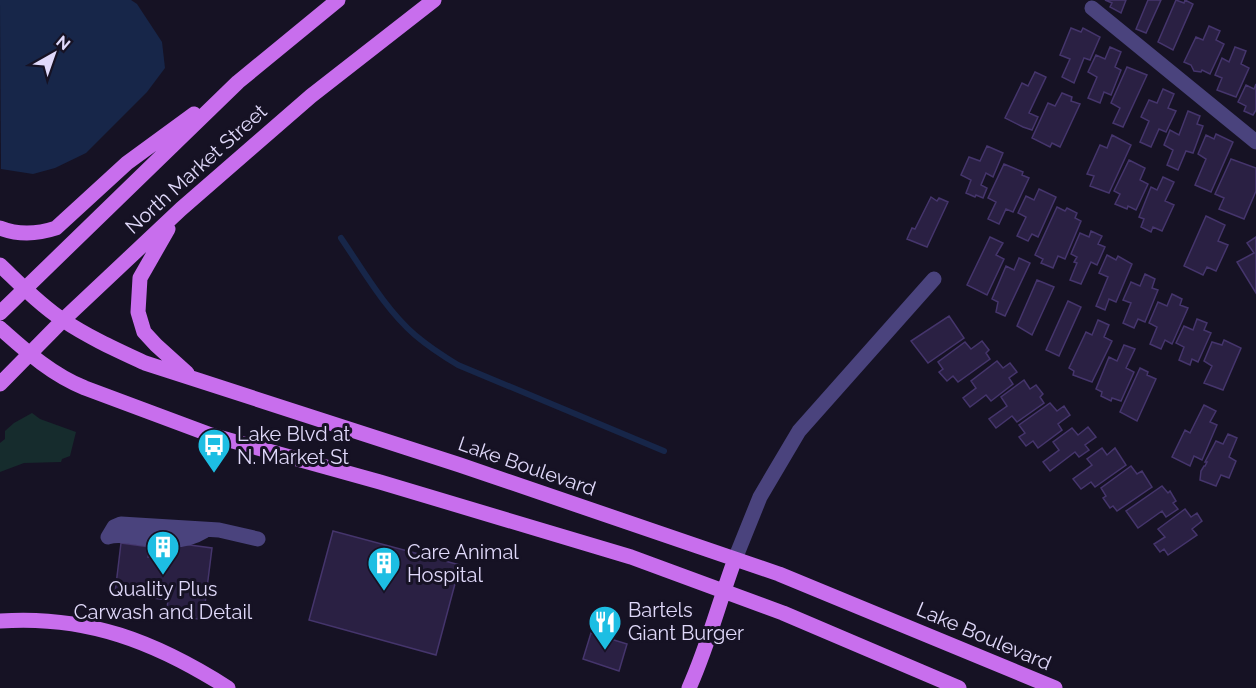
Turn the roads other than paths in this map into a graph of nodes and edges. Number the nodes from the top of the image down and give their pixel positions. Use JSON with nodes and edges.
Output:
{"nodes":[{"id":1,"x":338,"y":0,"type":"edge"},
{"id":2,"x":434,"y":0,"type":"edge"},
{"id":3,"x":1092,"y":8,"type":"dead end"},
{"id":4,"x":238,"y":82,"type":"junction"},
{"id":5,"x":1256,"y":142,"type":"edge"},
{"id":6,"x":181,"y":209,"type":"junction"},
{"id":7,"x":0,"y":228,"type":"edge"},
{"id":8,"x":0,"y":265,"type":"edge"},
{"id":9,"x":934,"y":279,"type":"dead end"},
{"id":10,"x":24,"y":288,"type":"junction"},
{"id":11,"x":0,"y":313,"type":"edge"},
{"id":12,"x":63,"y":320,"type":"junction"},
{"id":13,"x":0,"y":328,"type":"edge"},
{"id":14,"x":29,"y":354,"type":"junction"},
{"id":15,"x":192,"y":377,"type":"junction"},
{"id":16,"x":0,"y":384,"type":"edge"},
{"id":17,"x":108,"y":537,"type":"dead end"},
{"id":18,"x":258,"y":539,"type":"dead end"},
{"id":19,"x":735,"y":559,"type":"junction"},
{"id":20,"x":723,"y":590,"type":"junction"},
{"id":21,"x":0,"y":621,"type":"edge"},
{"id":22,"x":228,"y":688,"type":"edge"},
{"id":23,"x":689,"y":688,"type":"edge"},
{"id":24,"x":959,"y":688,"type":"edge"},
{"id":25,"x":1054,"y":688,"type":"edge"}],
"edges":[{"from":1,"to":4,"type":"main road","name":"North Market Street"},
{"from":2,"to":6,"type":"main road","name":"North Market Street"},
{"from":3,"to":5,"type":"lane"},
{"from":4,"to":7,"type":"main road"},
{"from":4,"to":10,"type":"main road","name":"North Market Street"},
{"from":6,"to":12,"type":"main road","name":"North Market Street"},
{"from":6,"to":15,"type":"main road"},
{"from":8,"to":10,"type":"main road","name":"Lake Boulevard"},
{"from":9,"to":19,"type":"lane"},
{"from":10,"to":11,"type":"main road","name":"North Market Street"},
{"from":10,"to":12,"type":"main road","name":"Lake Boulevard"},
{"from":12,"to":14,"type":"main road","name":"North Market Street"},
{"from":12,"to":15,"type":"main road","name":"Lake Boulevard"},
{"from":13,"to":14,"type":"main road"},
{"from":14,"to":16,"type":"main road","name":"North Market Street"},
{"from":14,"to":20,"type":"main road"},
{"from":15,"to":19,"type":"main road","name":"Lake Boulevard"},
{"from":17,"to":18,"type":"lane"},
{"from":19,"to":20,"type":"main road"},
{"from":19,"to":25,"type":"main road","name":"Lake Boulevard"},
{"from":20,"to":23,"type":"main road"},
{"from":20,"to":24,"type":"main road"},
{"from":21,"to":22,"type":"main road"}]}
